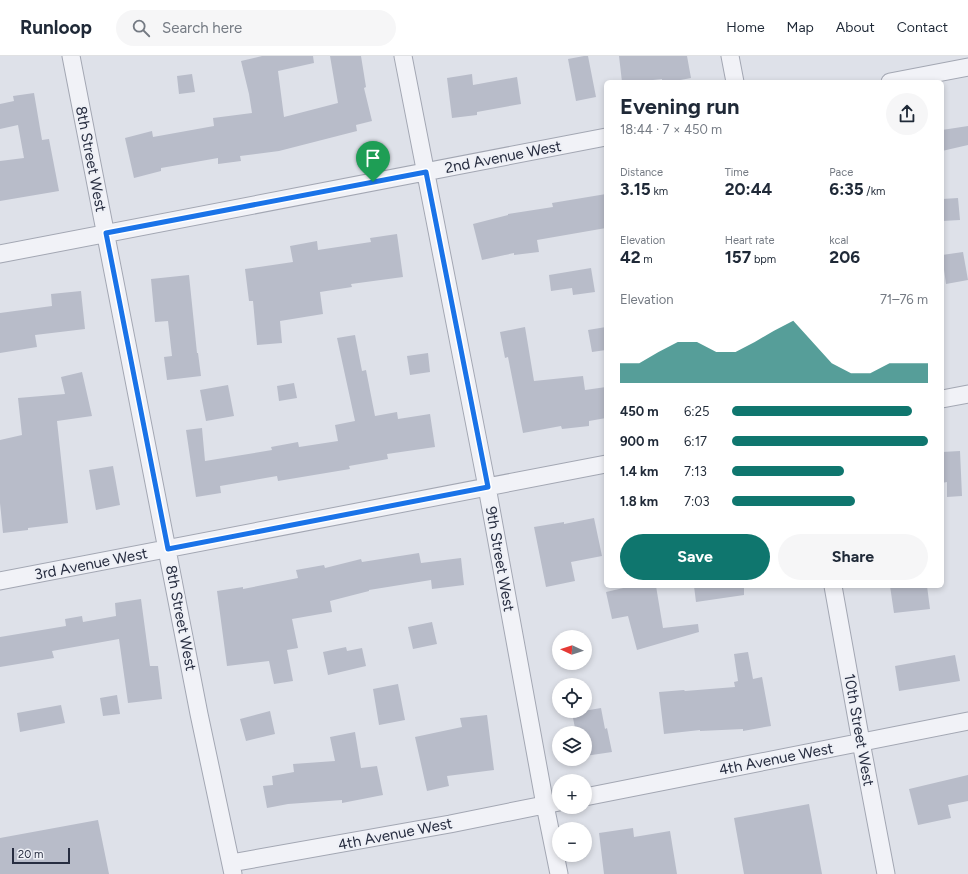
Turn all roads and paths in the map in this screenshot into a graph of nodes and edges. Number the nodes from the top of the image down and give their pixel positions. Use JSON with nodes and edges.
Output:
{"nodes":[{"id":1,"x":72,"y":56,"type":"edge"},
{"id":2,"x":403,"y":56,"type":"edge"},
{"id":3,"x":730,"y":56,"type":"edge"},
{"id":4,"x":968,"y":67,"type":"edge"},
{"id":5,"x":735,"y":80,"type":"edge"},
{"id":6,"x":900,"y":80,"type":"edge"},
{"id":7,"x":604,"y":137,"type":"edge"},
{"id":8,"x":426,"y":172,"type":"junction"},
{"id":9,"x":106,"y":233,"type":"junction"},
{"id":10,"x":0,"y":254,"type":"edge"},
{"id":11,"x":968,"y":394,"type":"edge"},
{"id":12,"x":944,"y":399,"type":"edge"},
{"id":13,"x":604,"y":464,"type":"edge"},
{"id":14,"x":488,"y":487,"type":"junction"},
{"id":15,"x":168,"y":549,"type":"junction"},
{"id":16,"x":0,"y":581,"type":"edge"},
{"id":17,"x":833,"y":588,"type":"edge"},
{"id":18,"x":968,"y":721,"type":"edge"},
{"id":19,"x":861,"y":742,"type":"junction"},
{"id":20,"x":592,"y":796,"type":"edge"},
{"id":21,"x":552,"y":803,"type":"edge"},
{"id":22,"x":553,"y":814,"type":"edge"},
{"id":23,"x":232,"y":869,"type":"edge"},
{"id":24,"x":559,"y":874,"type":"edge"},
{"id":25,"x":886,"y":874,"type":"edge"}],
"edges":[{"from":1,"to":9,"type":"street","name":"8th Street West"},
{"from":2,"to":8,"type":"street","name":"9th Street West"},
{"from":3,"to":5,"type":"street"},
{"from":4,"to":6,"type":"street"},
{"from":7,"to":8,"type":"street","name":"2nd Avenue West"},
{"from":8,"to":9,"type":"street","name":"2nd Avenue West"},
{"from":8,"to":14,"type":"street","name":"9th Street West"},
{"from":9,"to":10,"type":"street","name":"2nd Avenue West"},
{"from":9,"to":15,"type":"street","name":"8th Street West"},
{"from":11,"to":12,"type":"street"},
{"from":13,"to":14,"type":"street","name":"3rd Avenue West"},
{"from":14,"to":15,"type":"street","name":"3rd Avenue West"},
{"from":14,"to":21,"type":"street","name":"9th Street West"},
{"from":15,"to":16,"type":"street","name":"3rd Avenue West"},
{"from":15,"to":23,"type":"street","name":"8th Street West"},
{"from":17,"to":19,"type":"street","name":"10th Street West"},
{"from":18,"to":19,"type":"street","name":"4th Avenue West"},
{"from":19,"to":20,"type":"street","name":"4th Avenue West"},
{"from":19,"to":25,"type":"street","name":"10th Street West"},
{"from":21,"to":23,"type":"street","name":"4th Avenue West"},
{"from":22,"to":24,"type":"street","name":"9th Street West"}]}
